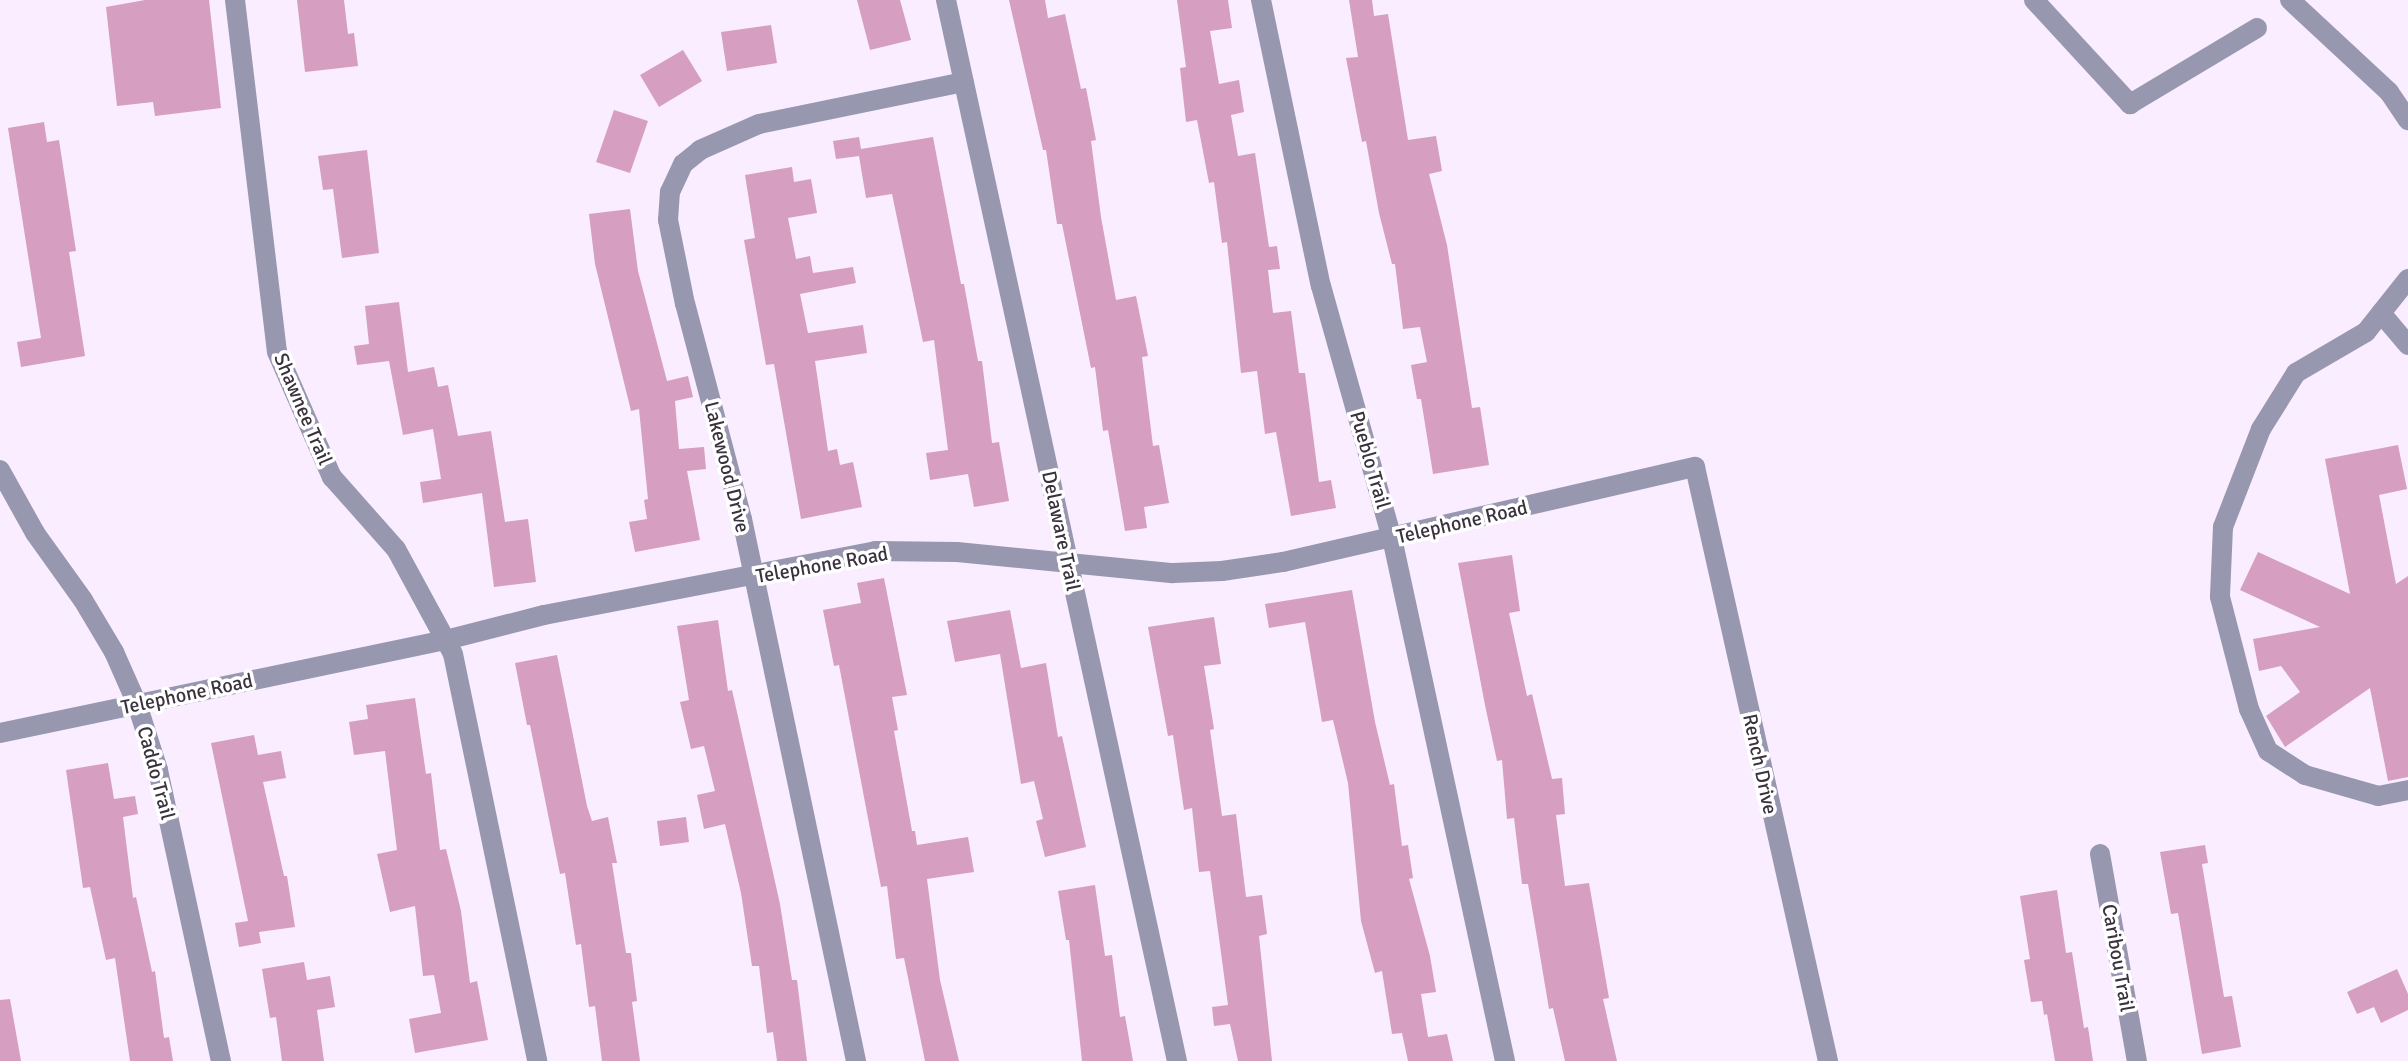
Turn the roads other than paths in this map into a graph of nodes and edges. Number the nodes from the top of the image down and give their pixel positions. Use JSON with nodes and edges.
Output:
{"nodes":[{"id":1,"x":235,"y":0,"type":"edge"},
{"id":2,"x":946,"y":0,"type":"edge"},
{"id":3,"x":1261,"y":0,"type":"edge"},
{"id":4,"x":2034,"y":0,"type":"edge"},
{"id":5,"x":2290,"y":0,"type":"edge"},
{"id":6,"x":2257,"y":28,"type":"dead end"},
{"id":7,"x":964,"y":82,"type":"junction"},
{"id":8,"x":2408,"y":120,"type":"edge"},
{"id":9,"x":2408,"y":279,"type":"edge"},
{"id":10,"x":2381,"y":313,"type":"junction"},
{"id":11,"x":2408,"y":345,"type":"edge"},
{"id":12,"x":1695,"y":467,"type":"joint"},
{"id":13,"x":0,"y":470,"type":"edge"},
{"id":14,"x":1392,"y":538,"type":"junction"},
{"id":15,"x":1067,"y":561,"type":"junction"},
{"id":16,"x":754,"y":577,"type":"junction"},
{"id":17,"x":446,"y":640,"type":"junction"},
{"id":18,"x":137,"y":704,"type":"junction"},
{"id":19,"x":0,"y":733,"type":"edge"},
{"id":20,"x":2408,"y":790,"type":"edge"},
{"id":21,"x":2100,"y":854,"type":"dead end"},
{"id":22,"x":221,"y":1061,"type":"edge"},
{"id":23,"x":537,"y":1061,"type":"edge"},
{"id":24,"x":856,"y":1061,"type":"edge"},
{"id":25,"x":1177,"y":1061,"type":"edge"},
{"id":26,"x":1505,"y":1061,"type":"edge"},
{"id":27,"x":1828,"y":1061,"type":"edge"},
{"id":28,"x":2137,"y":1061,"type":"edge"}],
"edges":[{"from":1,"to":17,"type":"street","name":"Shawnee Trail"},
{"from":2,"to":7,"type":"street","name":"Delaware Trail"},
{"from":3,"to":14,"type":"street","name":"Pueblo Trail"},
{"from":4,"to":6,"type":"street"},
{"from":5,"to":8,"type":"street"},
{"from":7,"to":15,"type":"street","name":"Delaware Trail"},
{"from":7,"to":16,"type":"street","name":"Lakewood Drive"},
{"from":9,"to":10,"type":"street"},
{"from":10,"to":11,"type":"street"},
{"from":10,"to":20,"type":"street"},
{"from":12,"to":14,"type":"street","name":"Telephone Road"},
{"from":12,"to":27,"type":"street","name":"Rench Drive"},
{"from":13,"to":18,"type":"street","name":"Caddo Trail"},
{"from":14,"to":15,"type":"street","name":"Telephone Road"},
{"from":14,"to":26,"type":"street","name":"Pueblo Trail"},
{"from":15,"to":16,"type":"street","name":"Telephone Road"},
{"from":15,"to":25,"type":"street","name":"Delaware Trail"},
{"from":16,"to":17,"type":"street","name":"Telephone Road"},
{"from":16,"to":24,"type":"street","name":"Lakewood Drive"},
{"from":17,"to":18,"type":"street","name":"Telephone Road"},
{"from":17,"to":23,"type":"street","name":"Shawnee Trail"},
{"from":18,"to":19,"type":"street","name":"Telephone Road"},
{"from":18,"to":22,"type":"street","name":"Caddo Trail"},
{"from":21,"to":28,"type":"street","name":"Caribou Trail"}]}
